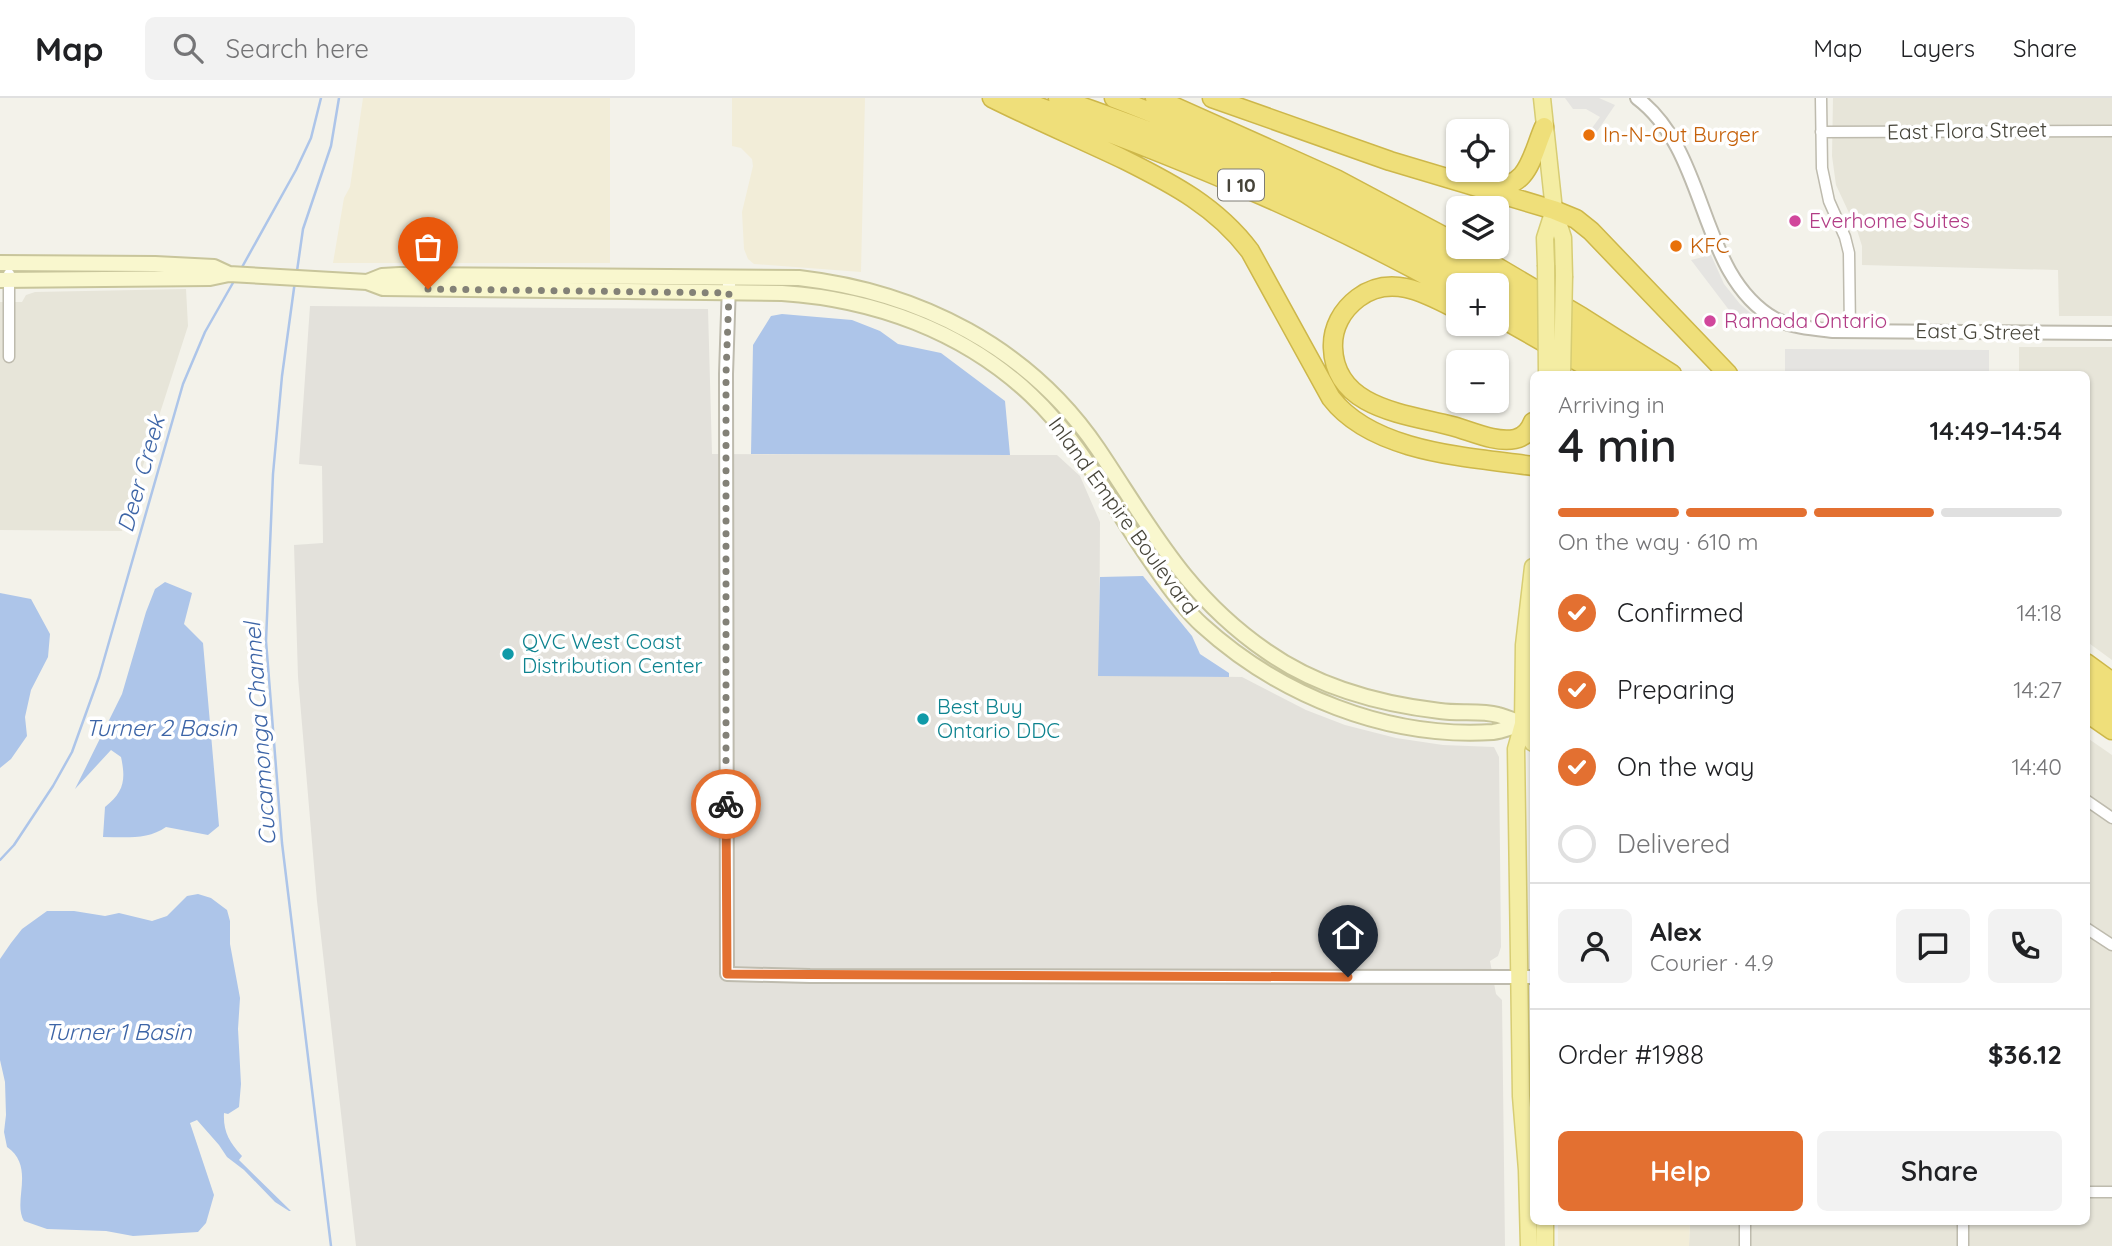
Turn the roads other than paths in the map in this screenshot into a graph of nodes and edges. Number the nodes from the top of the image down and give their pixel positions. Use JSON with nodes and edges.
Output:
{"nodes":[{"id":1,"x":992,"y":98,"type":"edge"},
{"id":2,"x":1014,"y":98,"type":"edge"},
{"id":3,"x":1058,"y":98,"type":"edge"},
{"id":4,"x":1114,"y":98,"type":"edge"},
{"id":5,"x":1155,"y":98,"type":"edge"},
{"id":6,"x":1212,"y":98,"type":"edge"},
{"id":7,"x":1542,"y":98,"type":"edge"},
{"id":8,"x":1637,"y":98,"type":"edge"},
{"id":9,"x":1821,"y":98,"type":"edge"},
{"id":10,"x":1544,"y":127,"type":"junction"},
{"id":11,"x":2112,"y":131,"type":"edge"},
{"id":12,"x":1821,"y":132,"type":"junction"},
{"id":13,"x":1463,"y":184,"type":"junction"},
{"id":14,"x":1554,"y":210,"type":"junction"},
{"id":15,"x":1446,"y":238,"type":"edge"},
{"id":16,"x":1483,"y":259,"type":"edge"},
{"id":17,"x":5,"y":263,"type":"edge"},
{"id":18,"x":1449,"y":273,"type":"edge"},
{"id":19,"x":229,"y":274,"type":"junction"},
{"id":20,"x":729,"y":277,"type":"junction"},
{"id":21,"x":5,"y":280,"type":"edge"},
{"id":22,"x":367,"y":282,"type":"junction"},
{"id":23,"x":1446,"y":287,"type":"edge"},
{"id":24,"x":729,"y":293,"type":"junction"},
{"id":25,"x":1446,"y":304,"type":"edge"},
{"id":26,"x":1509,"y":307,"type":"edge"},
{"id":27,"x":1509,"y":322,"type":"edge"},
{"id":28,"x":1850,"y":331,"type":"junction"},
{"id":29,"x":1509,"y":332,"type":"edge"},
{"id":30,"x":2112,"y":333,"type":"edge"},
{"id":31,"x":9,"y":357,"type":"dead end"},
{"id":32,"x":1575,"y":360,"type":"junction"},
{"id":33,"x":1546,"y":371,"type":"edge"},
{"id":34,"x":1562,"y":371,"type":"edge"},
{"id":35,"x":1595,"y":371,"type":"edge"},
{"id":36,"x":1620,"y":371,"type":"edge"},
{"id":37,"x":1644,"y":371,"type":"edge"},
{"id":38,"x":1667,"y":371,"type":"edge"},
{"id":39,"x":1725,"y":371,"type":"edge"},
{"id":40,"x":1530,"y":429,"type":"edge"},
{"id":41,"x":1530,"y":466,"type":"edge"},
{"id":42,"x":1530,"y":600,"type":"edge"},
{"id":43,"x":2090,"y":666,"type":"edge"},
{"id":44,"x":2090,"y":682,"type":"edge"},
{"id":45,"x":2112,"y":682,"type":"edge"},
{"id":46,"x":2090,"y":698,"type":"edge"},
{"id":47,"x":2112,"y":698,"type":"edge"},
{"id":48,"x":2112,"y":713,"type":"edge"},
{"id":49,"x":2090,"y":715,"type":"edge"},
{"id":50,"x":1523,"y":724,"type":"junction"},
{"id":51,"x":2112,"y":730,"type":"edge"},
{"id":52,"x":1530,"y":737,"type":"edge"},
{"id":53,"x":2090,"y":803,"type":"edge"},
{"id":54,"x":2112,"y":818,"type":"edge"},
{"id":55,"x":2090,"y":933,"type":"edge"},
{"id":56,"x":2112,"y":945,"type":"edge"},
{"id":57,"x":1526,"y":977,"type":"edge"},
{"id":58,"x":1521,"y":1096,"type":"junction"},
{"id":59,"x":1530,"y":1111,"type":"edge"},
{"id":60,"x":2090,"y":1192,"type":"edge"},
{"id":61,"x":2112,"y":1192,"type":"edge"},
{"id":62,"x":1528,"y":1204,"type":"junction"},
{"id":63,"x":1545,"y":1225,"type":"edge"},
{"id":64,"x":1745,"y":1225,"type":"edge"},
{"id":65,"x":1963,"y":1225,"type":"edge"},
{"id":66,"x":1519,"y":1246,"type":"edge"},
{"id":67,"x":1529,"y":1246,"type":"edge"},
{"id":68,"x":1545,"y":1246,"type":"edge"},
{"id":69,"x":1745,"y":1246,"type":"edge"},
{"id":70,"x":1963,"y":1246,"type":"edge"}],
"edges":[{"from":1,"to":41,"type":"highway"},
{"from":2,"to":23,"type":"highway","number":"I 10"},
{"from":3,"to":18,"type":"highway"},
{"from":4,"to":37,"type":"highway"},
{"from":5,"to":15,"type":"highway","number":"I 10"},
{"from":6,"to":13,"type":"highway"},
{"from":7,"to":10,"type":"main road"},
{"from":8,"to":28,"type":"street","name":"East G Street"},
{"from":9,"to":12,"type":"street"},
{"from":10,"to":13,"type":"highway"},
{"from":10,"to":14,"type":"main road"},
{"from":11,"to":12,"type":"street","name":"East Flora Street"},
{"from":12,"to":28,"type":"street"},
{"from":13,"to":14,"type":"highway"},
{"from":14,"to":33,"type":"main road","bridge":true},
{"from":14,"to":34,"type":"main road","bridge":true},
{"from":14,"to":39,"type":"highway"},
{"from":16,"to":38,"type":"highway"},
{"from":17,"to":19,"type":"main road"},
{"from":17,"to":21,"type":"street"},
{"from":19,"to":21,"type":"main road"},
{"from":19,"to":22,"type":"main road"},
{"from":20,"to":22,"type":"main road","name":"Inland Empire Boulevard"},
{"from":20,"to":24,"type":"street"},
{"from":20,"to":50,"type":"main road","name":"Inland Empire Boulevard"},
{"from":21,"to":31,"type":"street"},
{"from":22,"to":24,"type":"main road","name":"Inland Empire Boulevard"},
{"from":24,"to":50,"type":"main road","name":"Inland Empire Boulevard"},
{"from":24,"to":57,"type":"street"},
{"from":25,"to":40,"type":"highway"},
{"from":26,"to":36,"type":"highway"},
{"from":27,"to":32,"type":"highway"},
{"from":28,"to":30,"type":"street","name":"East G Street"},
{"from":29,"to":32,"type":"highway"},
{"from":32,"to":35,"type":"highway"},
{"from":42,"to":50,"type":"main road"},
{"from":43,"to":45,"type":"highway"},
{"from":44,"to":47,"type":"highway"},
{"from":46,"to":48,"type":"highway"},
{"from":49,"to":51,"type":"highway"},
{"from":50,"to":52,"type":"main road"},
{"from":50,"to":57,"type":"main road"},
{"from":53,"to":54,"type":"street"},
{"from":55,"to":56,"type":"street"},
{"from":57,"to":58,"type":"main road"},
{"from":58,"to":59,"type":"main road"},
{"from":58,"to":62,"type":"main road"},
{"from":60,"to":61,"type":"street"},
{"from":62,"to":66,"type":"main road"},
{"from":62,"to":67,"type":"main road"},
{"from":63,"to":68,"type":"main road"},
{"from":64,"to":69,"type":"street"},
{"from":65,"to":70,"type":"street"}]}
